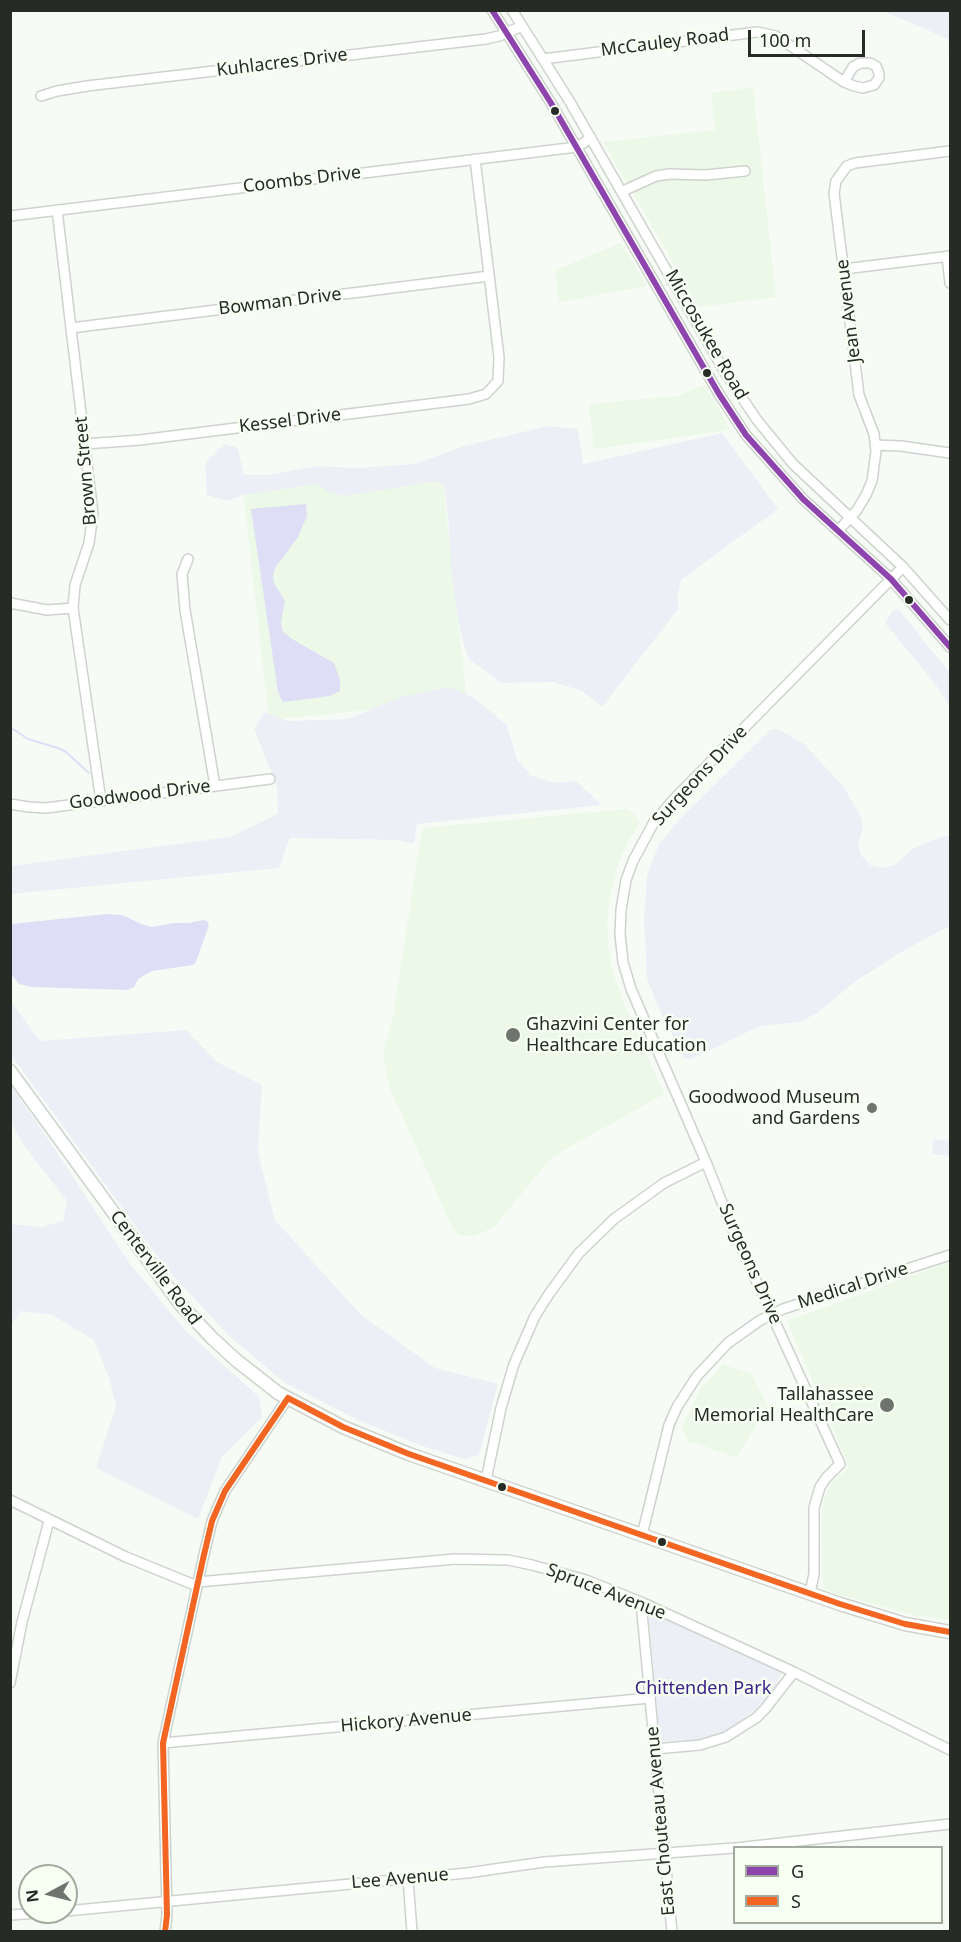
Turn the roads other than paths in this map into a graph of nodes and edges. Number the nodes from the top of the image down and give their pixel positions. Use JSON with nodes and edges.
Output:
{"nodes":[{"id":1,"x":492,"y":10,"type":"edge"},
{"id":2,"x":512,"y":10,"type":"edge"},
{"id":3,"x":522,"y":26,"type":"junction"},
{"id":4,"x":506,"y":33,"type":"junction"},
{"id":5,"x":543,"y":59,"type":"junction"},
{"id":6,"x":844,"y":82,"type":"dead end"},
{"id":7,"x":41,"y":96,"type":"dead end"},
{"id":8,"x":591,"y":138,"type":"junction"},
{"id":9,"x":577,"y":147,"type":"junction"},
{"id":10,"x":951,"y":151,"type":"edge"},
{"id":11,"x":475,"y":159,"type":"junction"},
{"id":12,"x":745,"y":171,"type":"dead end"},
{"id":13,"x":623,"y":191,"type":"junction"},
{"id":14,"x":57,"y":210,"type":"junction"},
{"id":15,"x":10,"y":216,"type":"edge"},
{"id":16,"x":949,"y":256,"type":"edge"},
{"id":17,"x":844,"y":269,"type":"junction"},
{"id":18,"x":489,"y":276,"type":"junction"},
{"id":19,"x":951,"y":283,"type":"edge"},
{"id":20,"x":71,"y":328,"type":"junction"},
{"id":21,"x":734,"y":386,"type":"junction"},
{"id":22,"x":719,"y":394,"type":"junction"},
{"id":23,"x":85,"y":444,"type":"junction"},
{"id":24,"x":876,"y":446,"type":"junction"},
{"id":25,"x":951,"y":453,"type":"edge"},
{"id":26,"x":850,"y":518,"type":"junction"},
{"id":27,"x":838,"y":531,"type":"junction"},
{"id":28,"x":188,"y":559,"type":"dead end"},
{"id":29,"x":903,"y":567,"type":"junction"},
{"id":30,"x":891,"y":579,"type":"junction"},
{"id":31,"x":10,"y":603,"type":"edge"},
{"id":32,"x":74,"y":608,"type":"junction"},
{"id":33,"x":951,"y":620,"type":"edge"},
{"id":34,"x":951,"y":647,"type":"edge"},
{"id":35,"x":270,"y":779,"type":"dead end"},
{"id":36,"x":215,"y":786,"type":"junction"},
{"id":37,"x":101,"y":801,"type":"junction"},
{"id":38,"x":10,"y":804,"type":"edge"},
{"id":39,"x":10,"y":1071,"type":"edge"},
{"id":40,"x":706,"y":1162,"type":"junction"},
{"id":41,"x":951,"y":1255,"type":"edge"},
{"id":42,"x":772,"y":1315,"type":"junction"},
{"id":43,"x":288,"y":1398,"type":"junction"},
{"id":44,"x":486,"y":1480,"type":"junction"},
{"id":45,"x":10,"y":1500,"type":"edge"},
{"id":46,"x":49,"y":1521,"type":"junction"},
{"id":47,"x":642,"y":1536,"type":"junction"},
{"id":48,"x":197,"y":1584,"type":"junction"},
{"id":49,"x":810,"y":1593,"type":"junction"},
{"id":50,"x":641,"y":1602,"type":"junction"},
{"id":51,"x":951,"y":1632,"type":"edge"},
{"id":52,"x":794,"y":1672,"type":"junction"},
{"id":53,"x":10,"y":1683,"type":"edge"},
{"id":54,"x":650,"y":1698,"type":"junction"},
{"id":55,"x":163,"y":1743,"type":"junction"},
{"id":56,"x":655,"y":1749,"type":"junction"},
{"id":57,"x":951,"y":1750,"type":"edge"},
{"id":58,"x":951,"y":1824,"type":"edge"},
{"id":59,"x":753,"y":1846,"type":"edge"},
{"id":60,"x":733,"y":1848,"type":"edge"},
{"id":61,"x":664,"y":1854,"type":"junction"},
{"id":62,"x":408,"y":1879,"type":"junction"},
{"id":63,"x":167,"y":1901,"type":"junction"},
{"id":64,"x":78,"y":1910,"type":"edge"},
{"id":65,"x":165,"y":1932,"type":"edge"},
{"id":66,"x":412,"y":1932,"type":"edge"},
{"id":67,"x":672,"y":1932,"type":"edge"}],
"edges":[{"from":1,"to":4,"type":"street","name":"Miccosukee Road"},
{"from":2,"to":3,"type":"street","name":"Miccosukee Road"},
{"from":3,"to":4,"type":"street","name":"Kuhlacres Drive"},
{"from":3,"to":5,"type":"street","name":"Miccosukee Road"},
{"from":4,"to":7,"type":"street","name":"Kuhlacres Drive"},
{"from":4,"to":9,"type":"street","name":"Miccosukee Road"},
{"from":5,"to":6,"type":"street","name":"McCauley Road"},
{"from":5,"to":8,"type":"street","name":"Miccosukee Road"},
{"from":8,"to":9,"type":"street","name":"Coombs Drive"},
{"from":8,"to":13,"type":"street","name":"Miccosukee Road"},
{"from":9,"to":11,"type":"street","name":"Coombs Drive"},
{"from":9,"to":22,"type":"street","name":"Miccosukee Road"},
{"from":10,"to":17,"type":"street","name":"Jean Avenue"},
{"from":11,"to":14,"type":"street","name":"Coombs Drive"},
{"from":11,"to":18,"type":"street"},
{"from":12,"to":13,"type":"street"},
{"from":13,"to":21,"type":"street","name":"Miccosukee Road"},
{"from":14,"to":15,"type":"street","name":"Coombs Drive"},
{"from":14,"to":20,"type":"street","name":"Brown Street"},
{"from":16,"to":17,"type":"street"},
{"from":16,"to":19,"type":"street"},
{"from":17,"to":24,"type":"street","name":"Jean Avenue"},
{"from":18,"to":20,"type":"street","name":"Bowman Drive"},
{"from":18,"to":23,"type":"street","name":"Kessel Drive"},
{"from":20,"to":23,"type":"street","name":"Brown Street"},
{"from":21,"to":22,"type":"street"},
{"from":21,"to":26,"type":"street","name":"Miccosukee Road"},
{"from":22,"to":27,"type":"street","name":"Miccosukee Road"},
{"from":23,"to":32,"type":"street","name":"Brown Street"},
{"from":24,"to":25,"type":"street"},
{"from":24,"to":26,"type":"street"},
{"from":26,"to":27,"type":"street"},
{"from":26,"to":29,"type":"street","name":"Miccosukee Road"},
{"from":27,"to":30,"type":"street","name":"Miccosukee Road"},
{"from":28,"to":36,"type":"street"},
{"from":29,"to":30,"type":"street","name":"Surgeons Drive"},
{"from":29,"to":33,"type":"street","name":"Miccosukee Road"},
{"from":30,"to":34,"type":"street","name":"Miccosukee Road"},
{"from":30,"to":40,"type":"street","name":"Surgeons Drive"},
{"from":31,"to":32,"type":"street"},
{"from":32,"to":37,"type":"street","name":"Brown Street"},
{"from":35,"to":36,"type":"street","name":"Goodwood Drive"},
{"from":36,"to":37,"type":"street","name":"Goodwood Drive"},
{"from":37,"to":38,"type":"street","name":"Goodwood Drive"},
{"from":39,"to":43,"type":"main road","name":"Centerville Road"},
{"from":40,"to":42,"type":"street","name":"Surgeons Drive"},
{"from":40,"to":44,"type":"street"},
{"from":41,"to":42,"type":"street","name":"Medical Drive"},
{"from":42,"to":47,"type":"street","name":"Medical Drive"},
{"from":42,"to":49,"type":"street","name":"Surgeons Drive"},
{"from":43,"to":44,"type":"main road","name":"Centerville Road"},
{"from":43,"to":48,"type":"street"},
{"from":44,"to":47,"type":"main road","name":"Centerville Road"},
{"from":45,"to":46,"type":"street"},
{"from":46,"to":48,"type":"street"},
{"from":46,"to":53,"type":"street"},
{"from":47,"to":49,"type":"main road","name":"Centerville Road"},
{"from":48,"to":50,"type":"street","name":"Spruce Avenue"},
{"from":48,"to":55,"type":"street"},
{"from":49,"to":51,"type":"main road","name":"Centerville Road"},
{"from":50,"to":52,"type":"street","name":"Spruce Avenue"},
{"from":50,"to":54,"type":"street","name":"East Chouteau Avenue"},
{"from":52,"to":56,"type":"street"},
{"from":52,"to":57,"type":"street","name":"Spruce Avenue"},
{"from":54,"to":55,"type":"street","name":"Hickory Avenue"},
{"from":54,"to":56,"type":"street","name":"East Chouteau Avenue"},
{"from":55,"to":63,"type":"street"},
{"from":56,"to":61,"type":"street","name":"East Chouteau Avenue"},
{"from":58,"to":59,"type":"street","name":"Lee Avenue"},
{"from":60,"to":61,"type":"street","name":"Lee Avenue"},
{"from":61,"to":62,"type":"street","name":"Lee Avenue"},
{"from":61,"to":67,"type":"street","name":"East Chouteau Avenue"},
{"from":62,"to":63,"type":"street","name":"Lee Avenue"},
{"from":62,"to":66,"type":"street"},
{"from":63,"to":64,"type":"street","name":"Lee Avenue"},
{"from":63,"to":65,"type":"street"}]}
